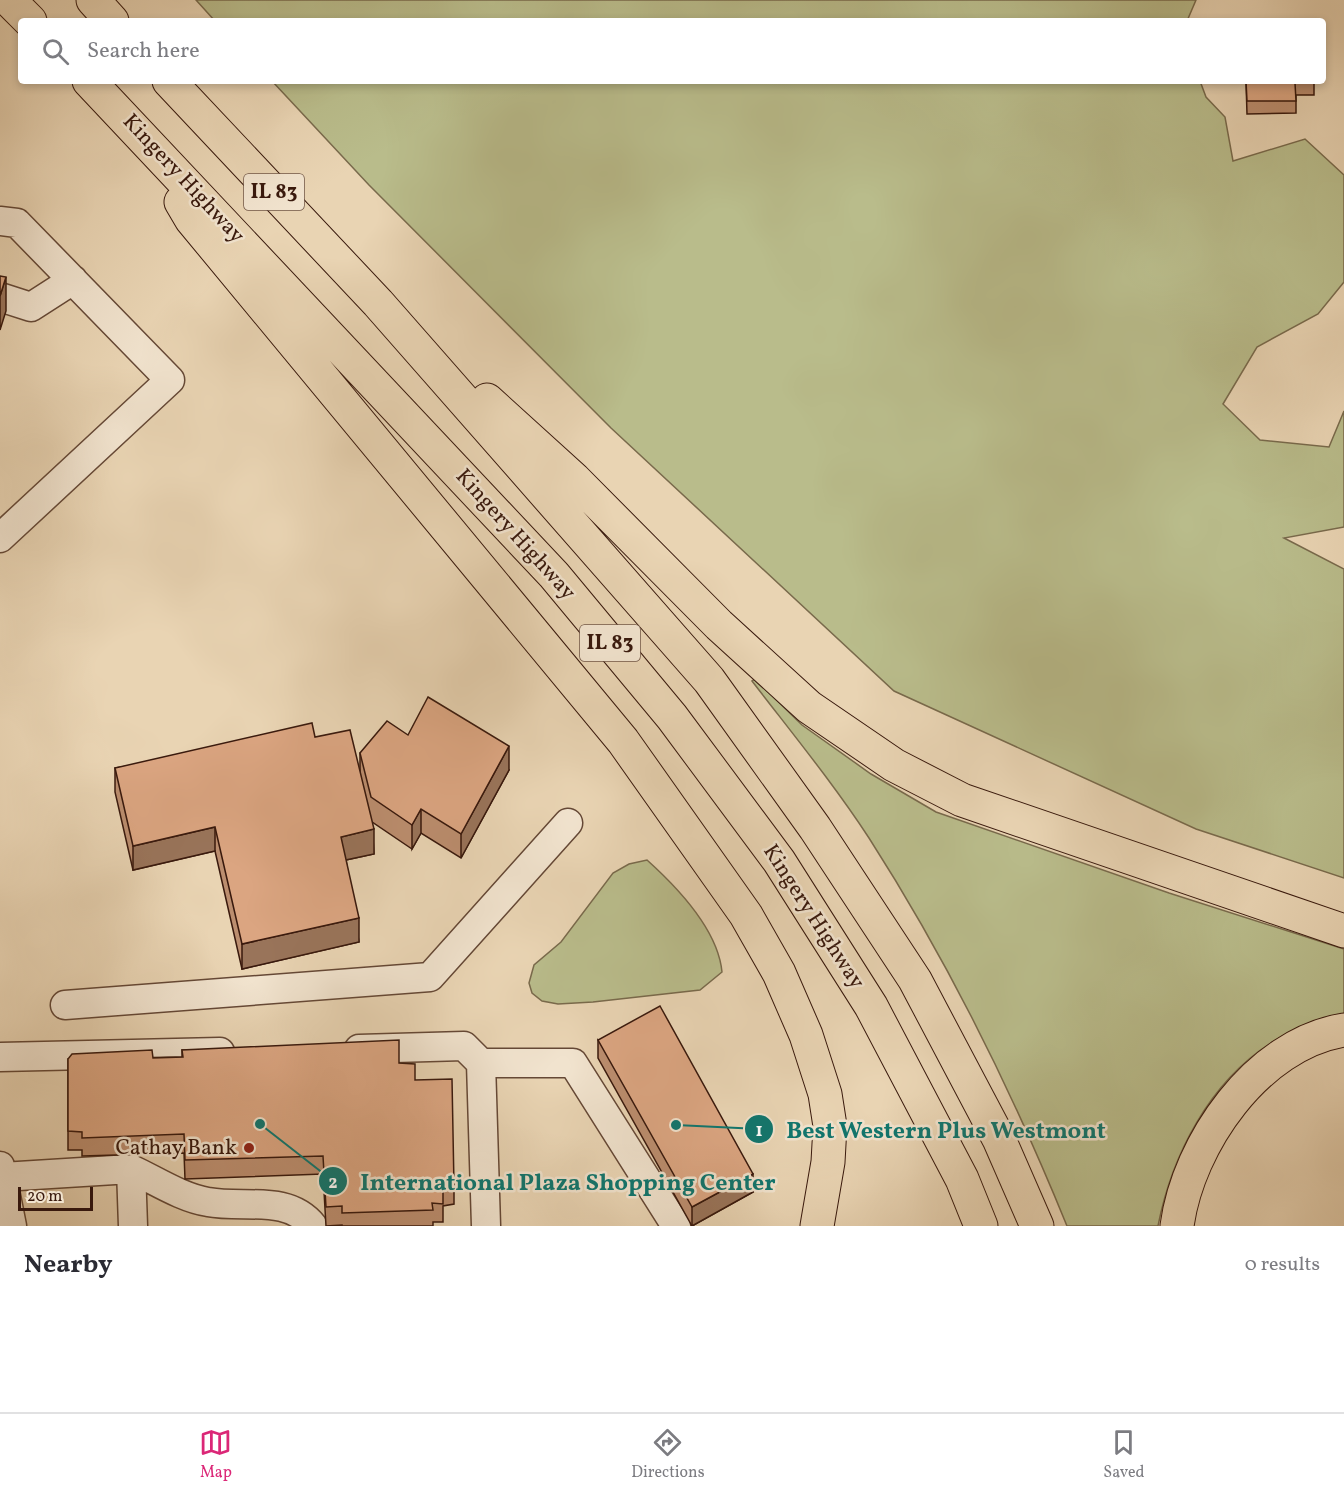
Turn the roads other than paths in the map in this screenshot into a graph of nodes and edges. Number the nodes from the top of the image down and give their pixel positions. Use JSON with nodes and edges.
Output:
{"nodes":[{"id":1,"x":9,"y":0,"type":"edge"},
{"id":2,"x":93,"y":0,"type":"edge"},
{"id":3,"x":27,"y":18,"type":"edge"},
{"id":4,"x":109,"y":18,"type":"edge"},
{"id":5,"x":92,"y":84,"type":"edge"},
{"id":6,"x":172,"y":84,"type":"edge"},
{"id":7,"x":140,"y":133,"type":"junction"},
{"id":8,"x":0,"y":221,"type":"edge"},
{"id":9,"x":72,"y":280,"type":"junction"},
{"id":10,"x":0,"y":297,"type":"edge"},
{"id":11,"x":378,"y":303,"type":"junction"},
{"id":12,"x":0,"y":538,"type":"edge"},
{"id":13,"x":568,"y":823,"type":"dead end"},
{"id":14,"x":1344,"y":930,"type":"edge"},
{"id":15,"x":65,"y":1005,"type":"dead end"},
{"id":16,"x":1344,"y":1030,"type":"edge"},
{"id":17,"x":334,"y":1049,"type":"edge"},
{"id":18,"x":251,"y":1051,"type":"edge"},
{"id":19,"x":0,"y":1057,"type":"edge"},
{"id":20,"x":481,"y":1064,"type":"junction"},
{"id":21,"x":131,"y":1169,"type":"junction"},
{"id":22,"x":1,"y":1172,"type":"edge"},
{"id":23,"x":12,"y":1226,"type":"edge"},
{"id":24,"x":133,"y":1226,"type":"edge"},
{"id":25,"x":313,"y":1226,"type":"edge"},
{"id":26,"x":486,"y":1226,"type":"edge"},
{"id":27,"x":676,"y":1226,"type":"edge"},
{"id":28,"x":817,"y":1226,"type":"edge"},
{"id":29,"x":981,"y":1226,"type":"edge"},
{"id":30,"x":1037,"y":1226,"type":"edge"},
{"id":31,"x":1177,"y":1226,"type":"edge"}],
"edges":[{"from":1,"to":3,"type":"highway"},
{"from":2,"to":4,"type":"highway"},
{"from":5,"to":7,"type":"highway","name":"Kingery Highway","number":"IL 83"},
{"from":6,"to":11,"type":"highway","number":"IL 83"},
{"from":7,"to":28,"type":"highway"},
{"from":7,"to":29,"type":"highway","name":"Kingery Highway","number":"IL 83"},
{"from":8,"to":9,"type":"street"},
{"from":9,"to":10,"type":"street"},
{"from":9,"to":12,"type":"street"},
{"from":11,"to":14,"type":"highway"},
{"from":11,"to":30,"type":"highway","number":"IL 83"},
{"from":13,"to":15,"type":"street"},
{"from":16,"to":31,"type":"highway"},
{"from":17,"to":20,"type":"street"},
{"from":18,"to":19,"type":"street"},
{"from":20,"to":26,"type":"street"},
{"from":20,"to":27,"type":"street"},
{"from":21,"to":22,"type":"street"},
{"from":21,"to":24,"type":"street"},
{"from":21,"to":25,"type":"street"},
{"from":22,"to":23,"type":"street"}]}
